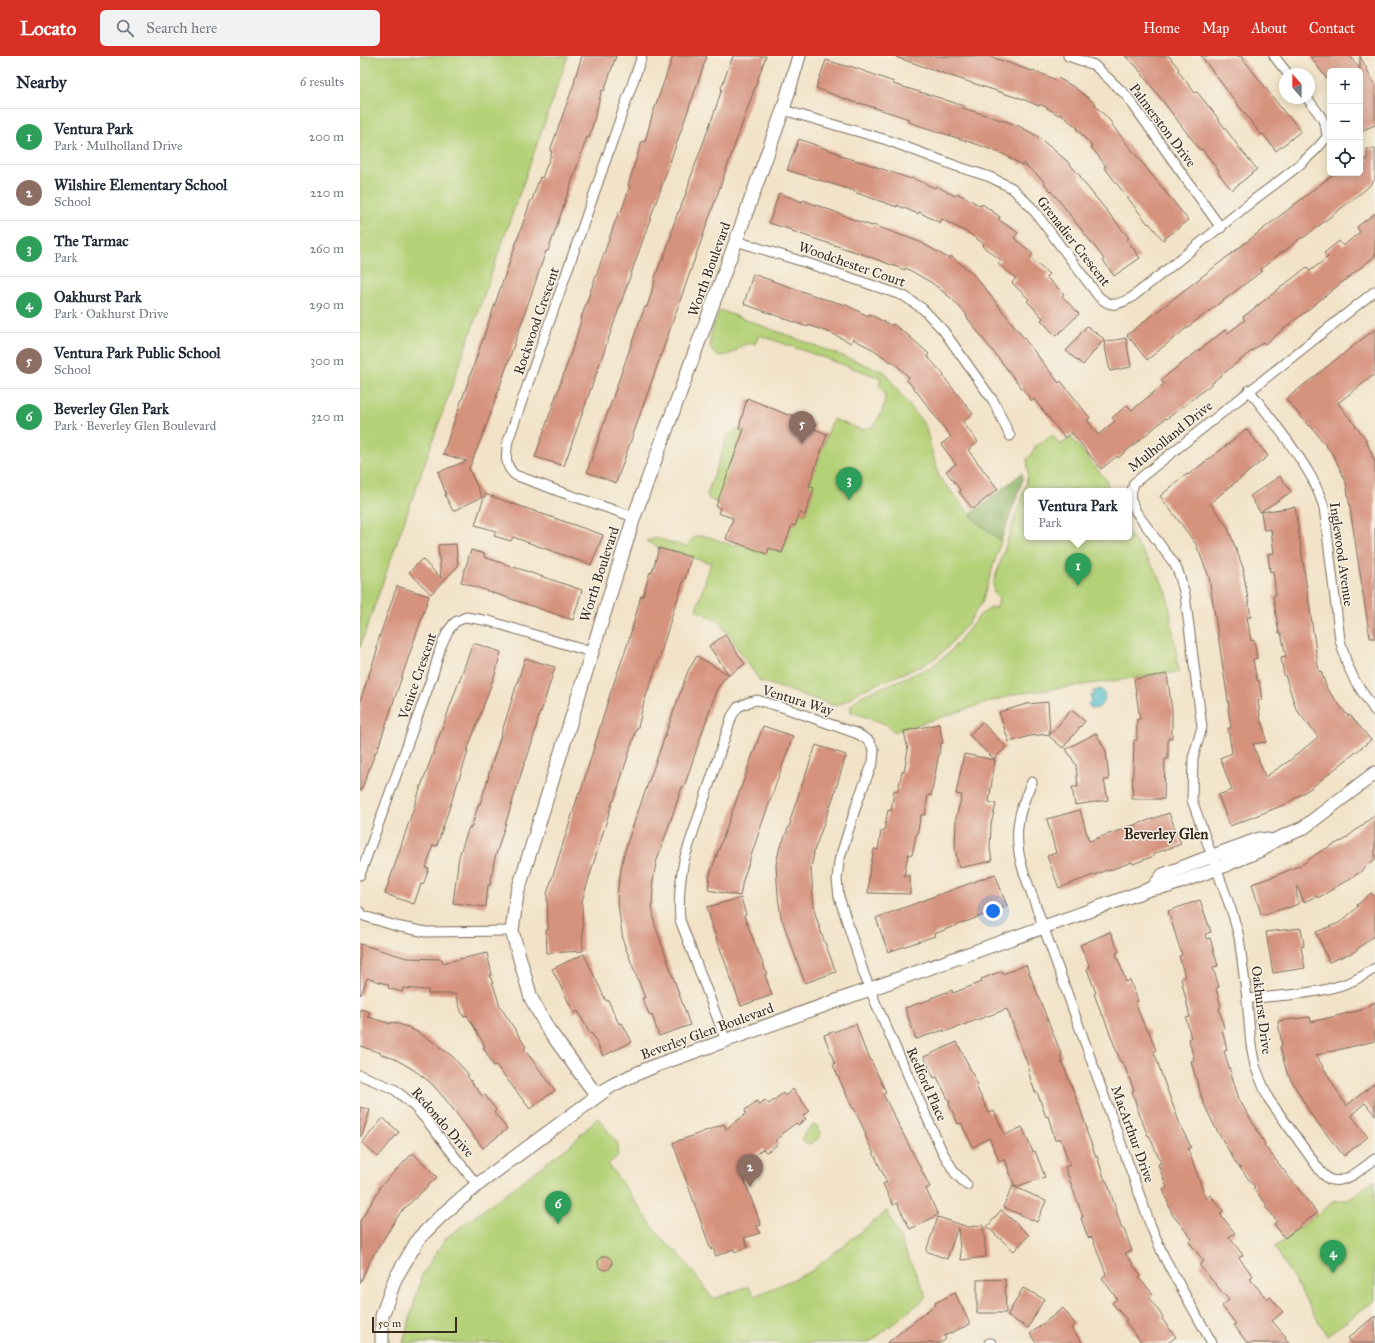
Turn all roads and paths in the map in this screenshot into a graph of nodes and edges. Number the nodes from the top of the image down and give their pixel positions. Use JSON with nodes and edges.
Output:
{"nodes":[{"id":1,"x":642,"y":56,"type":"edge"},
{"id":2,"x":800,"y":56,"type":"edge"},
{"id":3,"x":1068,"y":56,"type":"edge"},
{"id":4,"x":1274,"y":56,"type":"edge"},
{"id":5,"x":1283,"y":68,"type":"edge"},
{"id":6,"x":1311,"y":104,"type":"edge"},
{"id":7,"x":783,"y":110,"type":"junction"},
{"id":8,"x":1221,"y":228,"type":"junction"},
{"id":9,"x":736,"y":241,"type":"junction"},
{"id":10,"x":1375,"y":291,"type":"edge"},
{"id":11,"x":1249,"y":390,"type":"junction"},
{"id":12,"x":1010,"y":436,"type":"dead end"},
{"id":13,"x":1132,"y":490,"type":"edge"},
{"id":14,"x":1132,"y":503,"type":"edge"},
{"id":15,"x":634,"y":516,"type":"junction"},
{"id":16,"x":591,"y":652,"type":"junction"},
{"id":17,"x":1375,"y":711,"type":"edge"},
{"id":18,"x":1375,"y":772,"type":"edge"},
{"id":19,"x":1032,"y":782,"type":"dead end"},
{"id":20,"x":1214,"y":863,"type":"junction"},
{"id":21,"x":360,"y":875,"type":"edge"},
{"id":22,"x":360,"y":912,"type":"edge"},
{"id":23,"x":1044,"y":926,"type":"junction"},
{"id":24,"x":512,"y":931,"type":"junction"},
{"id":25,"x":1375,"y":968,"type":"edge"},
{"id":26,"x":870,"y":988,"type":"junction"},
{"id":27,"x":1247,"y":999,"type":"junction"},
{"id":28,"x":726,"y":1041,"type":"junction"},
{"id":29,"x":360,"y":1075,"type":"edge"},
{"id":30,"x":597,"y":1096,"type":"junction"},
{"id":31,"x":1375,"y":1159,"type":"edge"},
{"id":32,"x":477,"y":1185,"type":"junction"},
{"id":33,"x":967,"y":1185,"type":"dead end"},
{"id":34,"x":382,"y":1343,"type":"edge"},
{"id":35,"x":1212,"y":1343,"type":"edge"}],
"edges":[{"from":1,"to":15,"type":"street","name":"Rockwood Crescent"},
{"from":2,"to":7,"type":"street","name":"Worth Boulevard"},
{"from":3,"to":8,"type":"street","name":"Palmerston Drive"},
{"from":4,"to":5,"type":"street"},
{"from":6,"to":8,"type":"street","name":"Grenadier Crescent"},
{"from":7,"to":8,"type":"street","name":"Grenadier Crescent"},
{"from":7,"to":9,"type":"street","name":"Worth Boulevard"},
{"from":9,"to":12,"type":"street","name":"Woodchester Court"},
{"from":9,"to":15,"type":"street","name":"Worth Boulevard"},
{"from":10,"to":11,"type":"street","name":"Mulholland Drive"},
{"from":11,"to":13,"type":"street","name":"Mulholland Drive"},
{"from":11,"to":17,"type":"street","name":"Inglewood Avenue"},
{"from":14,"to":20,"type":"street","name":"Mulholland Drive"},
{"from":15,"to":16,"type":"street","name":"Worth Boulevard"},
{"from":16,"to":21,"type":"street","name":"Venice Crescent"},
{"from":16,"to":24,"type":"street","name":"Worth Boulevard"},
{"from":18,"to":20,"type":"street","name":"Beverley Glen Boulevard"},
{"from":19,"to":23,"type":"street","name":"MacArthur Drive"},
{"from":20,"to":23,"type":"street","name":"Beverley Glen Boulevard"},
{"from":20,"to":27,"type":"street","name":"Oakhurst Drive"},
{"from":22,"to":24,"type":"street"},
{"from":23,"to":26,"type":"street","name":"Beverley Glen Boulevard"},
{"from":23,"to":35,"type":"street","name":"MacArthur Drive"},
{"from":24,"to":30,"type":"street","name":"Worth Boulevard"},
{"from":25,"to":27,"type":"street"},
{"from":26,"to":28,"type":"street","name":"Beverley Glen Boulevard"},
{"from":26,"to":28,"type":"street","name":"Ventura Way"},
{"from":26,"to":33,"type":"street","name":"Redford Place"},
{"from":27,"to":31,"type":"street","name":"Oakhurst Drive"},
{"from":28,"to":30,"type":"street","name":"Beverley Glen Boulevard"},
{"from":29,"to":32,"type":"street","name":"Redondo Drive"},
{"from":30,"to":32,"type":"street","name":"Beverley Glen Boulevard"},
{"from":32,"to":34,"type":"street","name":"Beverley Glen Boulevard"}]}
